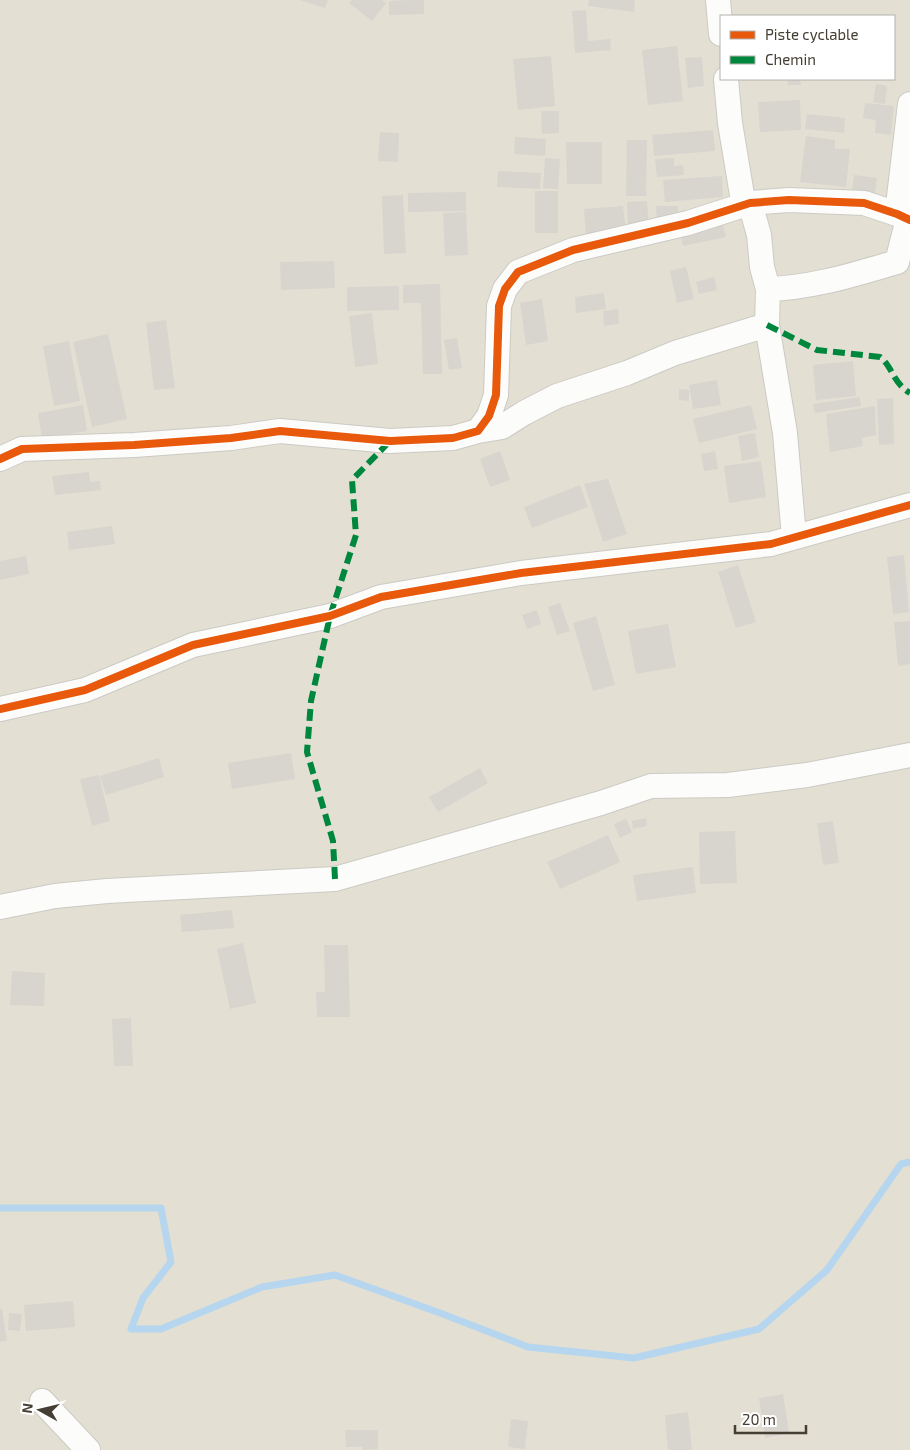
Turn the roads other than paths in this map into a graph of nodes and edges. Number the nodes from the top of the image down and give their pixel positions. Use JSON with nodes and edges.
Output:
{"nodes":[{"id":1,"x":718,"y":0,"type":"edge"},
{"id":2,"x":720,"y":23,"type":"edge"},
{"id":3,"x":726,"y":80,"type":"edge"},
{"id":4,"x":910,"y":104,"type":"edge"},
{"id":5,"x":748,"y":204,"type":"junction"},
{"id":6,"x":905,"y":218,"type":"edge"},
{"id":7,"x":768,"y":289,"type":"junction"},
{"id":8,"x":767,"y":325,"type":"junction"},
{"id":9,"x":478,"y":431,"type":"junction"},
{"id":10,"x":0,"y":460,"type":"edge"},
{"id":11,"x":910,"y":505,"type":"edge"},
{"id":12,"x":794,"y":537,"type":"junction"},
{"id":13,"x":0,"y":709,"type":"edge"},
{"id":14,"x":910,"y":755,"type":"edge"},
{"id":15,"x":0,"y":907,"type":"edge"},
{"id":16,"x":42,"y":1401,"type":"dead end"},
{"id":17,"x":88,"y":1450,"type":"edge"}],
"edges":[{"from":1,"to":2,"type":"street"},
{"from":3,"to":5,"type":"street"},
{"from":4,"to":6,"type":"street"},
{"from":5,"to":6,"type":"street"},
{"from":5,"to":7,"type":"street"},
{"from":5,"to":9,"type":"street"},
{"from":6,"to":7,"type":"street"},
{"from":7,"to":8,"type":"street"},
{"from":8,"to":9,"type":"street"},
{"from":8,"to":12,"type":"street"},
{"from":9,"to":10,"type":"street"},
{"from":11,"to":12,"type":"street"},
{"from":12,"to":13,"type":"street"},
{"from":14,"to":15,"type":"street"},
{"from":16,"to":17,"type":"street"}]}
